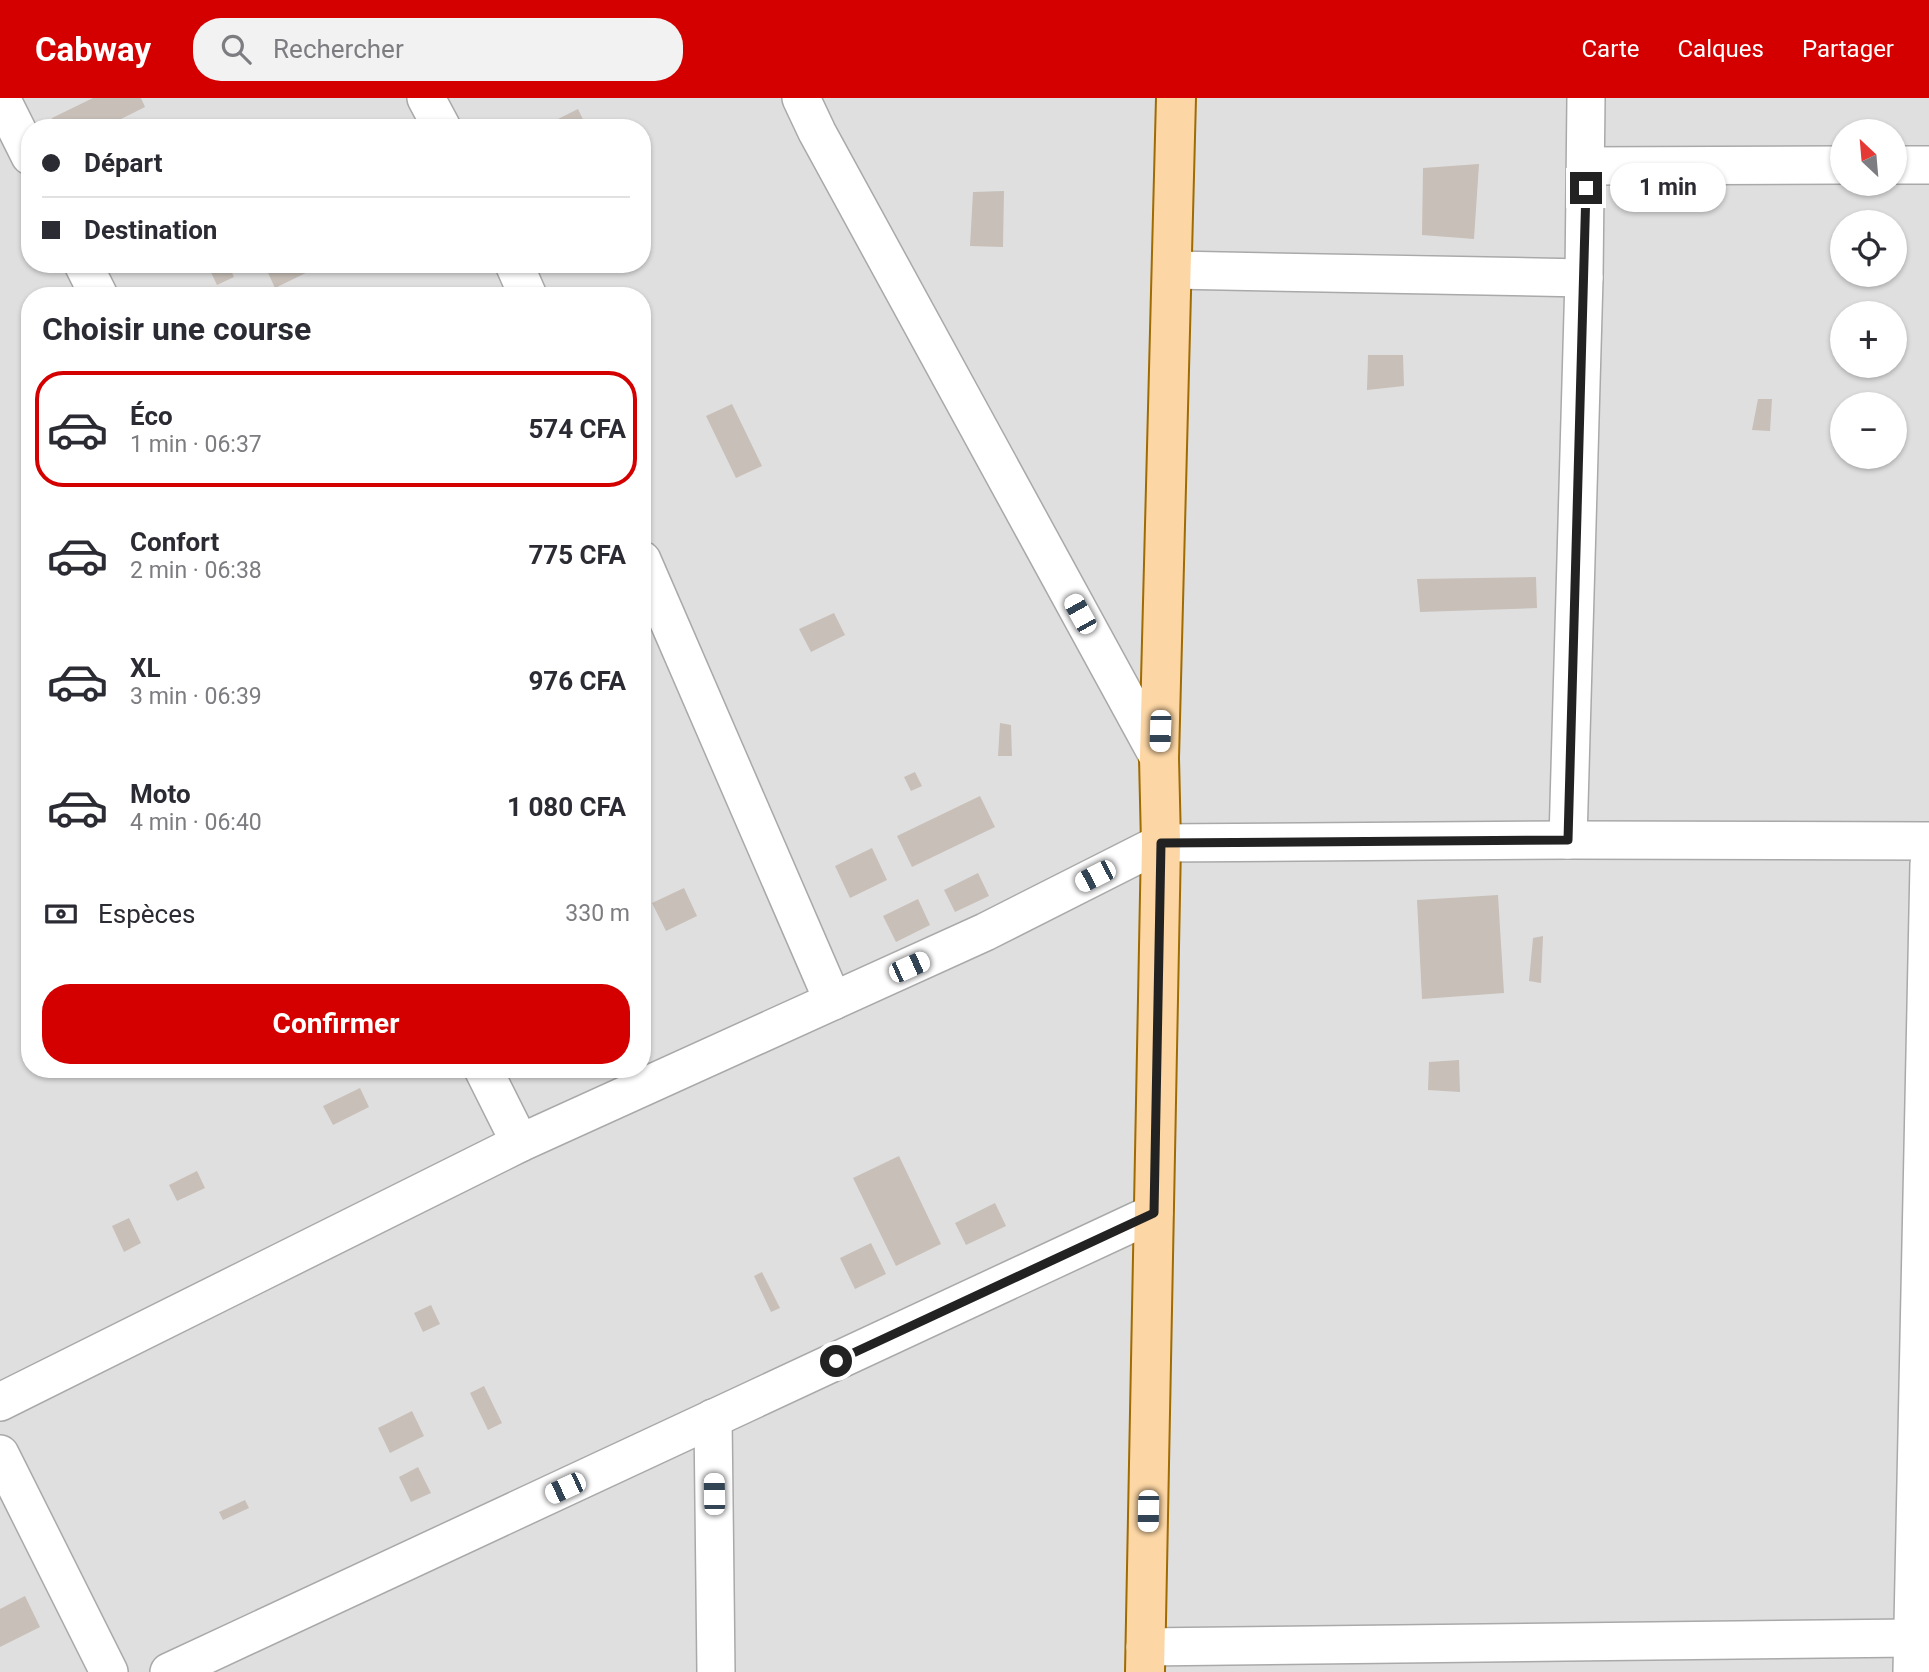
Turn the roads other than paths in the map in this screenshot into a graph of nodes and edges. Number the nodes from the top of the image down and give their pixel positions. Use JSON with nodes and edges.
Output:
{"nodes":[{"id":1,"x":1,"y":98,"type":"edge"},
{"id":2,"x":426,"y":98,"type":"edge"},
{"id":3,"x":801,"y":98,"type":"edge"},
{"id":4,"x":1586,"y":98,"type":"edge"},
{"id":5,"x":1175,"y":100,"type":"edge"},
{"id":6,"x":437,"y":119,"type":"edge"},
{"id":7,"x":21,"y":138,"type":"edge"},
{"id":8,"x":1830,"y":165,"type":"edge"},
{"id":9,"x":1908,"y":165,"type":"edge"},
{"id":10,"x":1929,"y":165,"type":"edge"},
{"id":11,"x":1586,"y":166,"type":"junction"},
{"id":12,"x":1173,"y":270,"type":"junction"},
{"id":13,"x":1584,"y":278,"type":"junction"},
{"id":14,"x":651,"y":582,"type":"edge"},
{"id":15,"x":1159,"y":758,"type":"junction"},
{"id":16,"x":1568,"y":840,"type":"junction"},
{"id":17,"x":1929,"y":841,"type":"edge"},
{"id":18,"x":1161,"y":843,"type":"junction"},
{"id":19,"x":1929,"y":864,"type":"edge"},
{"id":20,"x":833,"y":1001,"type":"junction"},
{"id":21,"x":488,"y":1078,"type":"edge"},
{"id":22,"x":520,"y":1143,"type":"junction"},
{"id":23,"x":1154,"y":1213,"type":"junction"},
{"id":24,"x":0,"y":1402,"type":"edge"},
{"id":25,"x":713,"y":1418,"type":"junction"},
{"id":26,"x":0,"y":1454,"type":"edge"},
{"id":27,"x":1911,"y":1655,"type":"edge"},
{"id":28,"x":1145,"y":1659,"type":"edge"},
{"id":29,"x":109,"y":1672,"type":"edge"},
{"id":30,"x":169,"y":1672,"type":"edge"},
{"id":31,"x":716,"y":1672,"type":"edge"}],
"edges":[{"from":1,"to":7,"type":"street"},
{"from":2,"to":6,"type":"street"},
{"from":3,"to":15,"type":"street"},
{"from":4,"to":11,"type":"street"},
{"from":5,"to":12,"type":"main road"},
{"from":8,"to":11,"type":"street"},
{"from":9,"to":10,"type":"street"},
{"from":11,"to":13,"type":"street"},
{"from":12,"to":13,"type":"street"},
{"from":12,"to":15,"type":"main road"},
{"from":13,"to":16,"type":"street"},
{"from":14,"to":20,"type":"street"},
{"from":15,"to":18,"type":"main road"},
{"from":16,"to":17,"type":"street"},
{"from":16,"to":18,"type":"street"},
{"from":18,"to":20,"type":"street"},
{"from":18,"to":23,"type":"main road"},
{"from":19,"to":27,"type":"street"},
{"from":20,"to":22,"type":"street"},
{"from":21,"to":22,"type":"street"},
{"from":22,"to":24,"type":"street"},
{"from":23,"to":25,"type":"street"},
{"from":23,"to":28,"type":"main road"},
{"from":25,"to":30,"type":"street"},
{"from":25,"to":31,"type":"street"},
{"from":26,"to":29,"type":"street"},
{"from":27,"to":28,"type":"street"}]}
